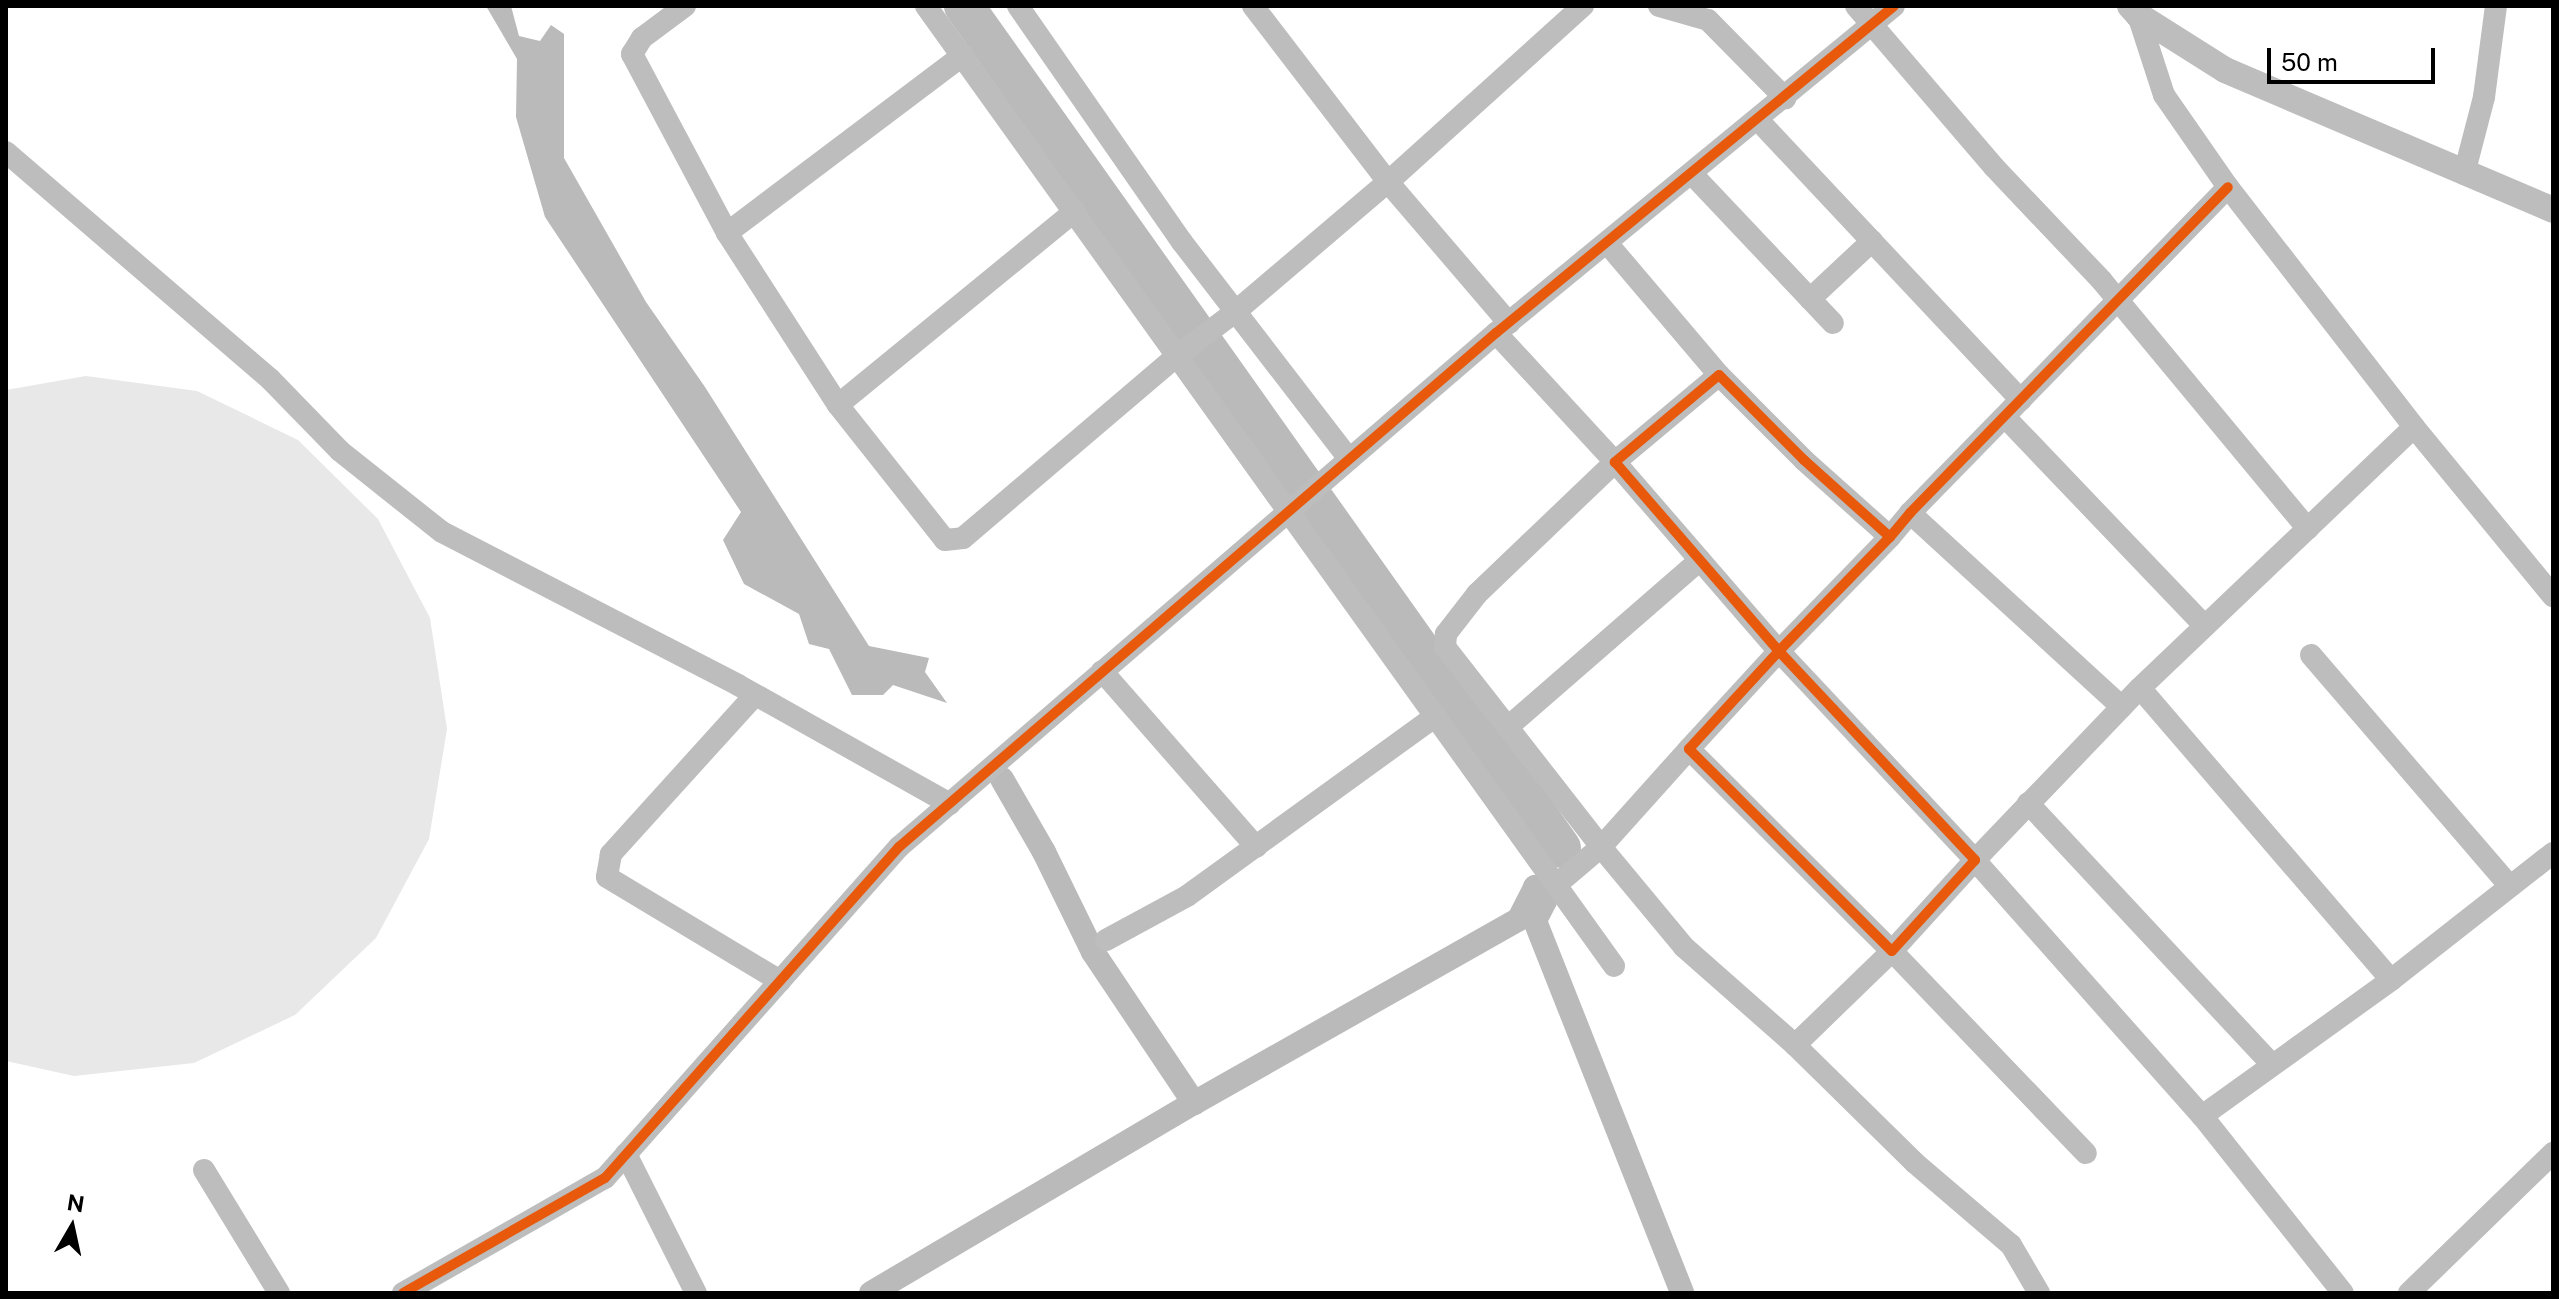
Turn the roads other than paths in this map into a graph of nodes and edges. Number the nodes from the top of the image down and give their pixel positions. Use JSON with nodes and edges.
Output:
{"nodes":[{"id":1,"x":685,"y":6,"type":"edge"},
{"id":2,"x":926,"y":6,"type":"edge"},
{"id":3,"x":1018,"y":6,"type":"edge"},
{"id":4,"x":1583,"y":6,"type":"edge"},
{"id":5,"x":1659,"y":6,"type":"edge"},
{"id":6,"x":1894,"y":6,"type":"edge"},
{"id":7,"x":2496,"y":6,"type":"edge"},
{"id":8,"x":1259,"y":8,"type":"edge"},
{"id":9,"x":2134,"y":11,"type":"edge"},
{"id":10,"x":1864,"y":14,"type":"edge"},
{"id":11,"x":963,"y":55,"type":"junction"},
{"id":12,"x":1785,"y":98,"type":"junction"},
{"id":13,"x":1758,"y":120,"type":"junction"},
{"id":14,"x":6,"y":152,"type":"edge"},
{"id":15,"x":1692,"y":174,"type":"junction"},
{"id":16,"x":2464,"y":174,"type":"junction"},
{"id":17,"x":1388,"y":182,"type":"junction"},
{"id":18,"x":2228,"y":187,"type":"junction"},
{"id":19,"x":2553,"y":210,"type":"edge"},
{"id":20,"x":1075,"y":211,"type":"junction"},
{"id":21,"x":727,"y":233,"type":"junction"},
{"id":22,"x":1872,"y":241,"type":"junction"},
{"id":23,"x":1607,"y":243,"type":"junction"},
{"id":24,"x":1810,"y":299,"type":"junction"},
{"id":25,"x":2116,"y":302,"type":"junction"},
{"id":26,"x":1235,"y":312,"type":"junction"},
{"id":27,"x":1833,"y":323,"type":"dead end"},
{"id":28,"x":1503,"y":328,"type":"junction"},
{"id":29,"x":1178,"y":355,"type":"junction"},
{"id":30,"x":1719,"y":375,"type":"junction"},
{"id":31,"x":2021,"y":400,"type":"junction"},
{"id":32,"x":838,"y":405,"type":"junction"},
{"id":33,"x":2005,"y":417,"type":"junction"},
{"id":34,"x":2414,"y":427,"type":"junction"},
{"id":35,"x":1349,"y":459,"type":"junction"},
{"id":36,"x":1615,"y":462,"type":"junction"},
{"id":37,"x":1290,"y":509,"type":"junction"},
{"id":38,"x":1910,"y":513,"type":"junction"},
{"id":39,"x":2308,"y":529,"type":"junction"},
{"id":40,"x":1890,"y":537,"type":"junction"},
{"id":41,"x":1700,"y":560,"type":"junction"},
{"id":42,"x":2553,"y":596,"type":"edge"},
{"id":43,"x":2205,"y":626,"type":"junction"},
{"id":44,"x":1779,"y":651,"type":"junction"},
{"id":45,"x":2311,"y":655,"type":"dead end"},
{"id":46,"x":1102,"y":671,"type":"junction"},
{"id":47,"x":2140,"y":688,"type":"junction"},
{"id":48,"x":755,"y":695,"type":"junction"},
{"id":49,"x":2122,"y":707,"type":"junction"},
{"id":50,"x":1436,"y":716,"type":"junction"},
{"id":51,"x":1509,"y":726,"type":"junction"},
{"id":52,"x":1689,"y":749,"type":"junction"},
{"id":53,"x":2028,"y":803,"type":"junction"},
{"id":54,"x":950,"y":804,"type":"junction"},
{"id":55,"x":1256,"y":847,"type":"junction"},
{"id":56,"x":1601,"y":847,"type":"junction"},
{"id":57,"x":2553,"y":853,"type":"edge"},
{"id":58,"x":1975,"y":860,"type":"junction"},
{"id":59,"x":1556,"y":885,"type":"junction"},
{"id":60,"x":2510,"y":886,"type":"junction"},
{"id":61,"x":1106,"y":940,"type":"dead end"},
{"id":62,"x":1892,"y":951,"type":"junction"},
{"id":63,"x":1614,"y":966,"type":"dead end"},
{"id":64,"x":2391,"y":980,"type":"junction"},
{"id":65,"x":780,"y":981,"type":"junction"},
{"id":66,"x":1795,"y":1045,"type":"junction"},
{"id":67,"x":2272,"y":1065,"type":"junction"},
{"id":68,"x":2202,"y":1116,"type":"junction"},
{"id":69,"x":2086,"y":1153,"type":"dead end"},
{"id":70,"x":2553,"y":1153,"type":"edge"},
{"id":71,"x":626,"y":1154,"type":"junction"},
{"id":72,"x":204,"y":1170,"type":"dead end"},
{"id":73,"x":279,"y":1293,"type":"edge"},
{"id":74,"x":403,"y":1293,"type":"edge"},
{"id":75,"x":696,"y":1293,"type":"edge"},
{"id":76,"x":2039,"y":1293,"type":"edge"},
{"id":77,"x":2343,"y":1293,"type":"edge"},
{"id":78,"x":2409,"y":1293,"type":"edge"}],
"edges":[{"from":1,"to":21,"type":"street"},
{"from":2,"to":11,"type":"street"},
{"from":3,"to":26,"type":"street"},
{"from":4,"to":17,"type":"street"},
{"from":5,"to":12,"type":"street"},
{"from":6,"to":10,"type":"street"},
{"from":7,"to":16,"type":"street"},
{"from":8,"to":17,"type":"street"},
{"from":9,"to":16,"type":"street"},
{"from":9,"to":18,"type":"street"},
{"from":10,"to":12,"type":"street"},
{"from":10,"to":25,"type":"street"},
{"from":11,"to":20,"type":"street"},
{"from":11,"to":21,"type":"street"},
{"from":12,"to":13,"type":"street"},
{"from":13,"to":15,"type":"street"},
{"from":13,"to":22,"type":"street"},
{"from":14,"to":48,"type":"street"},
{"from":15,"to":23,"type":"street"},
{"from":15,"to":24,"type":"street"},
{"from":16,"to":19,"type":"street"},
{"from":17,"to":26,"type":"street"},
{"from":17,"to":28,"type":"street"},
{"from":18,"to":25,"type":"street"},
{"from":18,"to":34,"type":"street"},
{"from":20,"to":29,"type":"street"},
{"from":20,"to":32,"type":"street"},
{"from":21,"to":32,"type":"street"},
{"from":22,"to":24,"type":"street"},
{"from":22,"to":31,"type":"street"},
{"from":23,"to":28,"type":"street"},
{"from":23,"to":30,"type":"street"},
{"from":24,"to":27,"type":"street"},
{"from":25,"to":31,"type":"street"},
{"from":25,"to":39,"type":"street"},
{"from":26,"to":29,"type":"street"},
{"from":26,"to":35,"type":"street"},
{"from":28,"to":35,"type":"street"},
{"from":28,"to":36,"type":"street"},
{"from":29,"to":32,"type":"street"},
{"from":29,"to":37,"type":"street"},
{"from":30,"to":36,"type":"street"},
{"from":30,"to":40,"type":"street"},
{"from":31,"to":33,"type":"street"},
{"from":33,"to":38,"type":"street"},
{"from":33,"to":43,"type":"street"},
{"from":34,"to":39,"type":"street"},
{"from":34,"to":42,"type":"street"},
{"from":35,"to":37,"type":"street"},
{"from":36,"to":41,"type":"street"},
{"from":36,"to":51,"type":"street"},
{"from":37,"to":46,"type":"street"},
{"from":37,"to":50,"type":"street"},
{"from":38,"to":40,"type":"street"},
{"from":38,"to":49,"type":"street"},
{"from":39,"to":43,"type":"street"},
{"from":40,"to":44,"type":"street"},
{"from":41,"to":44,"type":"street"},
{"from":41,"to":51,"type":"street"},
{"from":43,"to":47,"type":"street"},
{"from":44,"to":52,"type":"street"},
{"from":44,"to":58,"type":"street"},
{"from":45,"to":60,"type":"street"},
{"from":46,"to":54,"type":"street"},
{"from":46,"to":55,"type":"street"},
{"from":47,"to":49,"type":"street"},
{"from":47,"to":64,"type":"street"},
{"from":48,"to":54,"type":"street"},
{"from":48,"to":65,"type":"street"},
{"from":49,"to":53,"type":"street"},
{"from":50,"to":55,"type":"street"},
{"from":50,"to":59,"type":"street"},
{"from":51,"to":56,"type":"street"},
{"from":52,"to":56,"type":"street"},
{"from":52,"to":62,"type":"street"},
{"from":53,"to":58,"type":"street"},
{"from":53,"to":67,"type":"street"},
{"from":54,"to":65,"type":"street"},
{"from":55,"to":61,"type":"street"},
{"from":56,"to":59,"type":"street"},
{"from":56,"to":66,"type":"street"},
{"from":57,"to":60,"type":"street"},
{"from":58,"to":62,"type":"street"},
{"from":58,"to":68,"type":"street"},
{"from":59,"to":63,"type":"street"},
{"from":60,"to":64,"type":"street"},
{"from":62,"to":66,"type":"street"},
{"from":62,"to":69,"type":"street"},
{"from":64,"to":67,"type":"street"},
{"from":65,"to":71,"type":"street"},
{"from":66,"to":76,"type":"street"},
{"from":67,"to":68,"type":"street"},
{"from":68,"to":77,"type":"street"},
{"from":70,"to":78,"type":"street"},
{"from":71,"to":74,"type":"street"},
{"from":71,"to":75,"type":"street"},
{"from":72,"to":73,"type":"street"}]}
